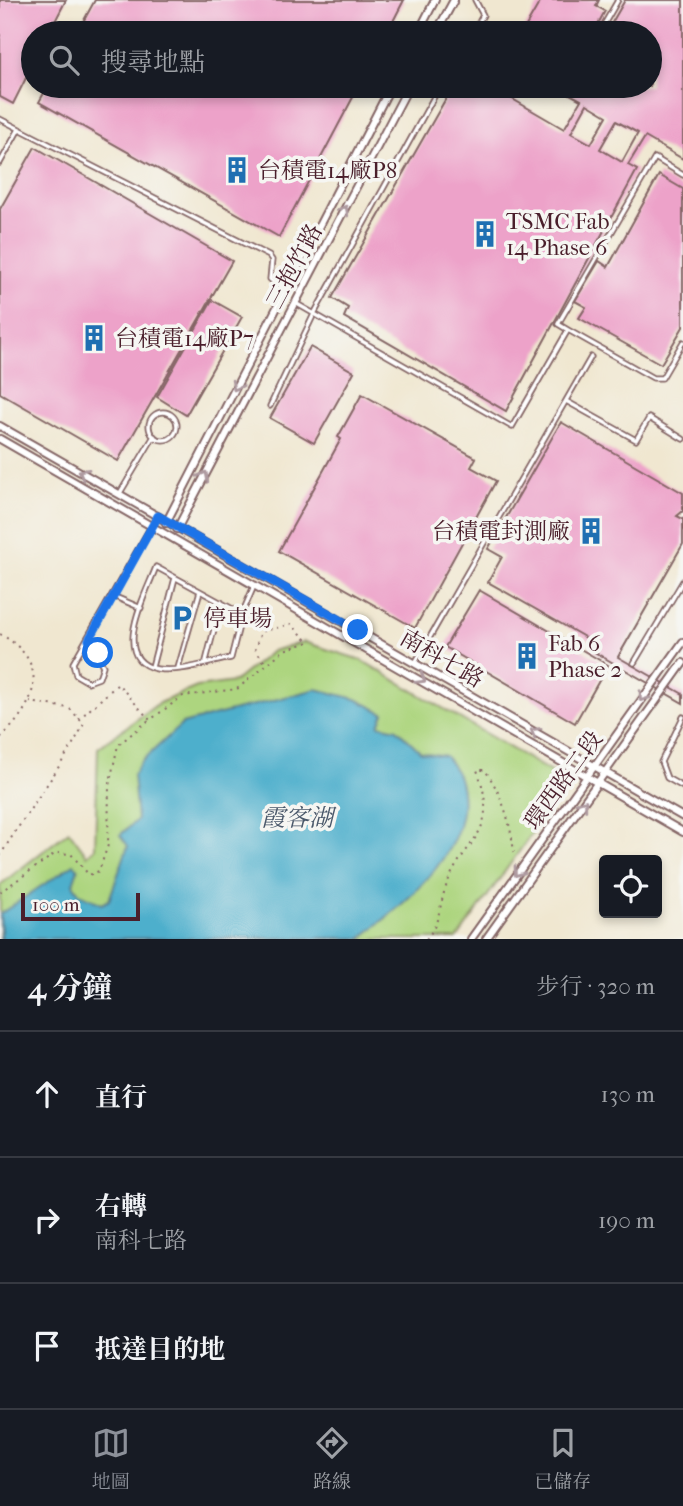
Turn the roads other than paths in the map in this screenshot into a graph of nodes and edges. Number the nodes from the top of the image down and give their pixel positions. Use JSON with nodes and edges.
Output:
{"nodes":[{"id":1,"x":435,"y":0,"type":"edge"},
{"id":2,"x":454,"y":0,"type":"edge"},
{"id":3,"x":475,"y":0,"type":"edge"},
{"id":4,"x":618,"y":0,"type":"edge"},
{"id":5,"x":424,"y":21,"type":"edge"},
{"id":6,"x":443,"y":21,"type":"edge"},
{"id":7,"x":480,"y":21,"type":"edge"},
{"id":8,"x":606,"y":21,"type":"edge"},
{"id":9,"x":385,"y":98,"type":"edge"},
{"id":10,"x":403,"y":98,"type":"edge"},
{"id":11,"x":433,"y":98,"type":"edge"},
{"id":12,"x":0,"y":119,"type":"edge"},
{"id":13,"x":19,"y":129,"type":"junction"},
{"id":14,"x":0,"y":163,"type":"edge"},
{"id":15,"x":683,"y":175,"type":"edge"},
{"id":16,"x":285,"y":290,"type":"junction"},
{"id":17,"x":295,"y":303,"type":"junction"},
{"id":18,"x":314,"y":314,"type":"junction"},
{"id":19,"x":568,"y":330,"type":"junction"},
{"id":20,"x":683,"y":342,"type":"edge"},
{"id":21,"x":591,"y":357,"type":"dead end"},
{"id":22,"x":566,"y":401,"type":"junction"},
{"id":23,"x":270,"y":406,"type":"dead end"},
{"id":24,"x":0,"y":426,"type":"edge"},
{"id":25,"x":153,"y":436,"type":"junction"},
{"id":26,"x":0,"y":439,"type":"edge"},
{"id":27,"x":683,"y":439,"type":"edge"},
{"id":28,"x":120,"y":493,"type":"junction"},
{"id":29,"x":158,"y":516,"type":"junction"},
{"id":30,"x":167,"y":521,"type":"junction"},
{"id":31,"x":152,"y":525,"type":"junction"},
{"id":32,"x":178,"y":527,"type":"junction"},
{"id":33,"x":161,"y":531,"type":"junction"},
{"id":34,"x":172,"y":537,"type":"junction"},
{"id":35,"x":176,"y":578,"type":"junction"},
{"id":36,"x":683,"y":581,"type":"edge"},
{"id":37,"x":255,"y":584,"type":"junction"},
{"id":38,"x":200,"y":591,"type":"junction"},
{"id":39,"x":113,"y":596,"type":"junction"},
{"id":40,"x":221,"y":602,"type":"junction"},
{"id":41,"x":141,"y":608,"type":"junction"},
{"id":42,"x":242,"y":614,"type":"junction"},
{"id":43,"x":89,"y":640,"type":"junction"},
{"id":44,"x":683,"y":642,"type":"edge"},
{"id":45,"x":394,"y":650,"type":"junction"},
{"id":46,"x":389,"y":661,"type":"junction"},
{"id":47,"x":206,"y":662,"type":"junction"},
{"id":48,"x":415,"y":663,"type":"junction"},
{"id":49,"x":634,"y":663,"type":"dead end"},
{"id":50,"x":683,"y":663,"type":"edge"},
{"id":51,"x":152,"y":667,"type":"junction"},
{"id":52,"x":178,"y":668,"type":"junction"},
{"id":53,"x":683,"y":717,"type":"edge"},
{"id":54,"x":594,"y":767,"type":"junction"},
{"id":55,"x":606,"y":774,"type":"junction"},
{"id":56,"x":586,"y":777,"type":"junction"},
{"id":57,"x":598,"y":784,"type":"junction"},
{"id":58,"x":683,"y":787,"type":"edge"},
{"id":59,"x":683,"y":817,"type":"edge"},
{"id":60,"x":683,"y":832,"type":"edge"},
{"id":61,"x":471,"y":939,"type":"edge"},
{"id":62,"x":486,"y":939,"type":"edge"}],
"edges":[{"from":1,"to":5,"type":"street"},
{"from":2,"to":6,"type":"street"},
{"from":3,"to":7,"type":"lane"},
{"from":4,"to":8,"type":"lane"},
{"from":9,"to":16,"type":"street","name":"三抱竹路"},
{"from":17,"to":10,"type":"street","name":"三抱竹路","one_way":true},
{"from":11,"to":18,"type":"lane"},
{"from":12,"to":13,"type":"lane"},
{"from":13,"to":14,"type":"lane"},
{"from":13,"to":16,"type":"lane"},
{"from":15,"to":19,"type":"lane"},
{"from":16,"to":30,"type":"street","name":"三抱竹路","one_way":true},
{"from":17,"to":18,"type":"lane"},
{"from":32,"to":17,"type":"street","name":"三抱竹路","one_way":true},
{"from":18,"to":19,"type":"lane"},
{"from":18,"to":23,"type":"lane"},
{"from":19,"to":20,"type":"lane"},
{"from":21,"to":22,"type":"lane"},
{"from":22,"to":27,"type":"lane"},
{"from":22,"to":48,"type":"lane"},
{"from":28,"to":24,"type":"street","name":"南科七路","one_way":true},
{"from":25,"to":25,"type":"lane"},
{"from":25,"to":28,"type":"lane"},
{"from":26,"to":31,"type":"street","name":"南科七路"},
{"from":28,"to":29,"type":"street","name":"南科七路"},
{"from":29,"to":30,"type":"street","name":"南科七路"},
{"from":29,"to":31,"type":"lane"},
{"from":30,"to":32,"type":"street","name":"南科七路"},
{"from":30,"to":33,"type":"street","name":"三抱竹路"},
{"from":31,"to":33,"type":"street","name":"南科七路"},
{"from":31,"to":39,"type":"lane"},
{"from":32,"to":34,"type":"street","name":"三抱竹路"},
{"from":32,"to":45,"type":"street","name":"南科七路"},
{"from":33,"to":34,"type":"street","name":"南科七路"},
{"from":34,"to":37,"type":"street","name":"南科七路"},
{"from":35,"to":38,"type":"lane"},
{"from":35,"to":41,"type":"lane"},
{"from":35,"to":51,"type":"lane"},
{"from":36,"to":49,"type":"lane"},
{"from":37,"to":42,"type":"lane"},
{"from":37,"to":46,"type":"street","name":"南科七路"},
{"from":38,"to":40,"type":"lane"},
{"from":38,"to":52,"type":"lane"},
{"from":39,"to":41,"type":"lane"},
{"from":39,"to":43,"type":"lane"},
{"from":40,"to":42,"type":"lane"},
{"from":40,"to":47,"type":"lane"},
{"from":41,"to":51,"type":"lane"},
{"from":42,"to":47,"type":"lane"},
{"from":43,"to":43,"type":"lane"},
{"from":44,"to":54,"type":"street","name":"環西路二段","one_way":true},
{"from":45,"to":46,"type":"lane"},
{"from":45,"to":48,"type":"street","name":"南科七路"},
{"from":46,"to":56,"type":"street","name":"南科七路","one_way":true},
{"from":47,"to":52,"type":"lane"},
{"from":54,"to":48,"type":"street","name":"南科七路","one_way":true},
{"from":50,"to":55,"type":"street","name":"環西路二段"},
{"from":51,"to":52,"type":"lane"},
{"from":53,"to":58,"type":"lane"},
{"from":54,"to":55,"type":"street","name":"南科七路"},
{"from":54,"to":56,"type":"street","name":"環西路二段"},
{"from":55,"to":57,"type":"street","name":"環西路二段"},
{"from":55,"to":59,"type":"street","name":"南科七路"},
{"from":56,"to":57,"type":"street","name":"南科七路"},
{"from":56,"to":61,"type":"street","name":"環西路二段","one_way":true},
{"from":57,"to":60,"type":"street"},
{"from":62,"to":57,"type":"street","name":"環西路二段","one_way":true}]}
